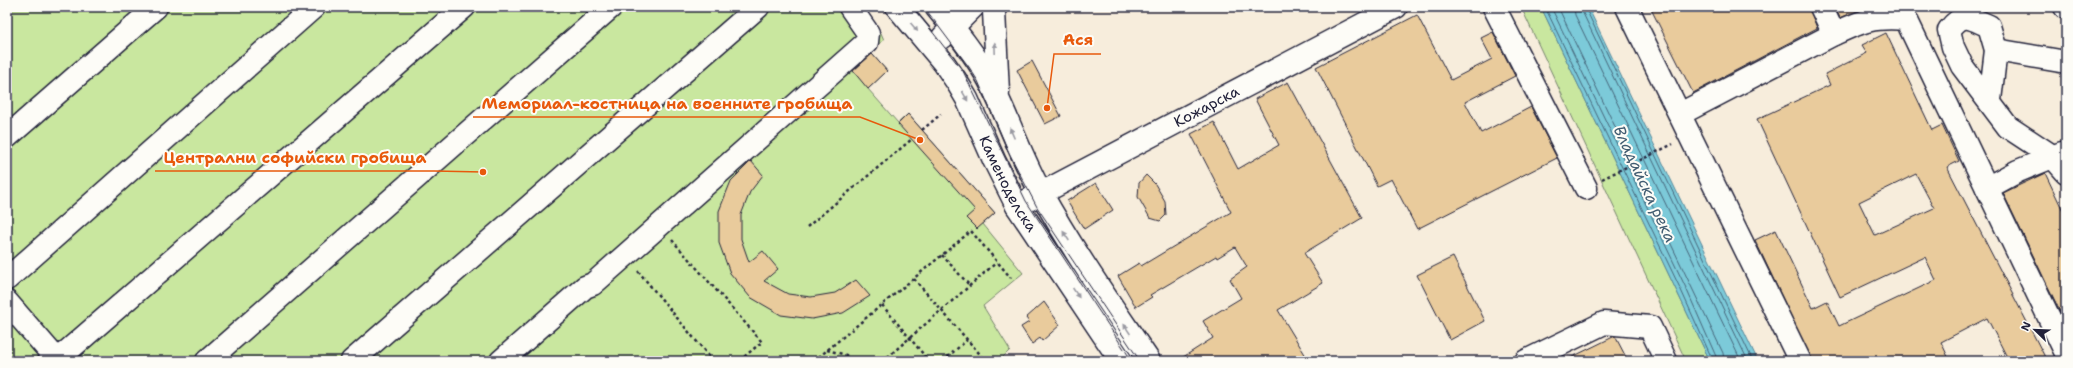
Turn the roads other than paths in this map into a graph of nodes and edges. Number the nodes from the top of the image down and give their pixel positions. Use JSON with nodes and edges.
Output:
{"nodes":[{"id":1,"x":156,"y":7,"type":"edge"},
{"id":2,"x":314,"y":7,"type":"edge"},
{"id":3,"x":464,"y":7,"type":"edge"},
{"id":4,"x":611,"y":7,"type":"edge"},
{"id":5,"x":758,"y":7,"type":"edge"},
{"id":6,"x":850,"y":7,"type":"edge"},
{"id":7,"x":897,"y":7,"type":"edge"},
{"id":8,"x":936,"y":7,"type":"edge"},
{"id":9,"x":1396,"y":7,"type":"edge"},
{"id":10,"x":1494,"y":7,"type":"edge"},
{"id":11,"x":1627,"y":7,"type":"edge"},
{"id":12,"x":1821,"y":7,"type":"edge"},
{"id":13,"x":987,"y":8,"type":"edge"},
{"id":14,"x":1907,"y":13,"type":"edge"},
{"id":15,"x":1834,"y":34,"type":"junction"},
{"id":16,"x":959,"y":36,"type":"junction"},
{"id":17,"x":1996,"y":50,"type":"junction"},
{"id":18,"x":938,"y":55,"type":"junction"},
{"id":19,"x":2066,"y":62,"type":"edge"},
{"id":20,"x":1990,"y":100,"type":"junction"},
{"id":21,"x":998,"y":101,"type":"junction"},
{"id":22,"x":1680,"y":114,"type":"junction"},
{"id":23,"x":7,"y":137,"type":"edge"},
{"id":24,"x":2059,"y":154,"type":"edge"},
{"id":25,"x":2066,"y":172,"type":"edge"},
{"id":26,"x":1586,"y":188,"type":"dead end"},
{"id":27,"x":1987,"y":188,"type":"junction"},
{"id":28,"x":1041,"y":194,"type":"junction"},
{"id":29,"x":1018,"y":206,"type":"junction"},
{"id":30,"x":7,"y":279,"type":"edge"},
{"id":31,"x":7,"y":302,"type":"edge"},
{"id":32,"x":2061,"y":330,"type":"edge"},
{"id":33,"x":2066,"y":353,"type":"edge"},
{"id":34,"x":57,"y":361,"type":"edge"},
{"id":35,"x":208,"y":361,"type":"edge"},
{"id":36,"x":352,"y":361,"type":"edge"},
{"id":37,"x":501,"y":361,"type":"edge"},
{"id":38,"x":1121,"y":361,"type":"edge"},
{"id":39,"x":1149,"y":361,"type":"edge"},
{"id":40,"x":1526,"y":361,"type":"edge"},
{"id":41,"x":1666,"y":361,"type":"edge"},
{"id":42,"x":1800,"y":361,"type":"edge"}],
"edges":[{"from":1,"to":23,"type":"street"},
{"from":2,"to":30,"type":"street"},
{"from":3,"to":34,"type":"street"},
{"from":4,"to":35,"type":"street"},
{"from":5,"to":36,"type":"street"},
{"from":6,"to":37,"type":"street"},
{"from":7,"to":18,"type":"street","name":"Каменоделска","one_way":true},
{"from":8,"to":16,"type":"street","name":"Каменоделска"},
{"from":9,"to":28,"type":"street","name":"Кожарска"},
{"from":10,"to":26,"type":"street"},
{"from":11,"to":22,"type":"street"},
{"from":12,"to":15,"type":"street"},
{"from":13,"to":16,"type":"street"},
{"from":21,"to":13,"type":"street","one_way":true},
{"from":14,"to":15,"type":"street"},
{"from":14,"to":27,"type":"street"},
{"from":15,"to":22,"type":"street"},
{"from":16,"to":18,"type":"street"},
{"from":16,"to":21,"type":"street","name":"Каменоделска"},
{"from":17,"to":19,"type":"street"},
{"from":17,"to":20,"type":"street"},
{"from":17,"to":20,"type":"street"},
{"from":18,"to":29,"type":"street","name":"Каменоделска","one_way":true},
{"from":20,"to":24,"type":"street"},
{"from":28,"to":21,"type":"street","name":"Каменоделска","one_way":true},
{"from":22,"to":42,"type":"street"},
{"from":24,"to":25,"type":"street"},
{"from":24,"to":27,"type":"street"},
{"from":27,"to":32,"type":"street"},
{"from":28,"to":29,"type":"street","name":"Кожарска"},
{"from":39,"to":28,"type":"street","name":"Каменоделска","one_way":true},
{"from":29,"to":38,"type":"street","name":"Каменоделска","one_way":true},
{"from":31,"to":34,"type":"street"},
{"from":32,"to":33,"type":"street"},
{"from":40,"to":41,"type":"street"}]}
